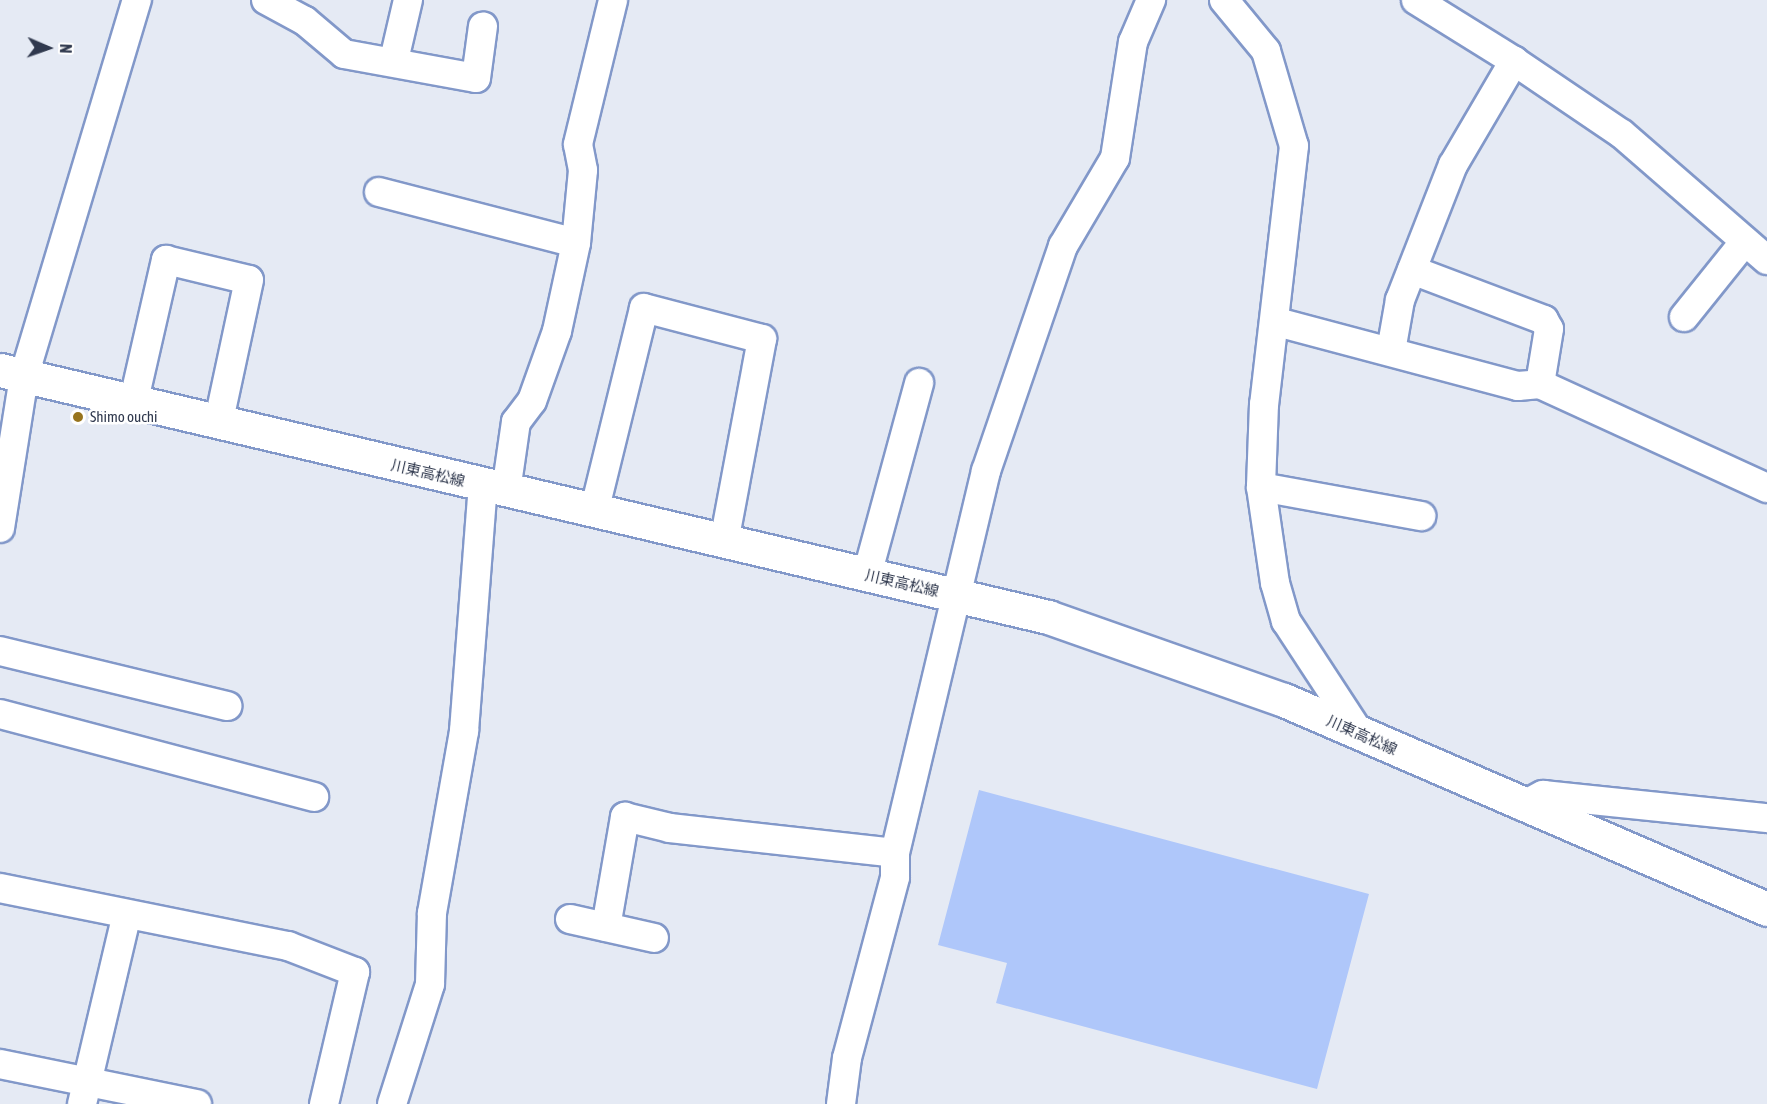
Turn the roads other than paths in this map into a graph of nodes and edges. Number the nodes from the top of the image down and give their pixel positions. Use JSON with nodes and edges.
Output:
{"nodes":[{"id":1,"x":136,"y":0,"type":"edge"},
{"id":2,"x":266,"y":0,"type":"edge"},
{"id":3,"x":408,"y":0,"type":"edge"},
{"id":4,"x":613,"y":0,"type":"edge"},
{"id":5,"x":1151,"y":0,"type":"edge"},
{"id":6,"x":1224,"y":0,"type":"edge"},
{"id":7,"x":1416,"y":0,"type":"edge"},
{"id":8,"x":483,"y":26,"type":"dead end"},
{"id":9,"x":394,"y":60,"type":"junction"},
{"id":10,"x":1514,"y":61,"type":"junction"},
{"id":11,"x":379,"y":192,"type":"dead end"},
{"id":12,"x":1745,"y":241,"type":"junction"},
{"id":13,"x":576,"y":243,"type":"junction"},
{"id":14,"x":1767,"y":260,"type":"edge"},
{"id":15,"x":1412,"y":270,"type":"junction"},
{"id":16,"x":1684,"y":317,"type":"dead end"},
{"id":17,"x":1277,"y":322,"type":"junction"},
{"id":18,"x":1390,"y":351,"type":"junction"},
{"id":19,"x":12,"y":373,"type":"edge"},
{"id":20,"x":919,"y":383,"type":"dead end"},
{"id":21,"x":1540,"y":384,"type":"junction"},
{"id":22,"x":133,"y":404,"type":"junction"},
{"id":23,"x":218,"y":424,"type":"junction"},
{"id":24,"x":1262,"y":487,"type":"junction"},
{"id":25,"x":495,"y":488,"type":"junction"},
{"id":26,"x":1767,"y":488,"type":"edge"},
{"id":27,"x":594,"y":512,"type":"junction"},
{"id":28,"x":1421,"y":516,"type":"dead end"},
{"id":29,"x":0,"y":528,"type":"edge"},
{"id":30,"x":724,"y":542,"type":"junction"},
{"id":31,"x":867,"y":575,"type":"junction"},
{"id":32,"x":957,"y":596,"type":"junction"},
{"id":33,"x":0,"y":651,"type":"edge"},
{"id":34,"x":227,"y":706,"type":"dead end"},
{"id":35,"x":0,"y":714,"type":"edge"},
{"id":36,"x":1360,"y":734,"type":"junction"},
{"id":37,"x":314,"y":797,"type":"dead end"},
{"id":38,"x":1522,"y":806,"type":"junction"},
{"id":39,"x":1767,"y":818,"type":"edge"},
{"id":40,"x":895,"y":853,"type":"junction"},
{"id":41,"x":0,"y":888,"type":"edge"},
{"id":42,"x":1767,"y":909,"type":"edge"},
{"id":43,"x":127,"y":914,"type":"junction"},
{"id":44,"x":570,"y":919,"type":"dead end"},
{"id":45,"x":606,"y":927,"type":"junction"},
{"id":46,"x":654,"y":938,"type":"dead end"},
{"id":47,"x":0,"y":1064,"type":"edge"},
{"id":48,"x":85,"y":1093,"type":"edge"},
{"id":49,"x":197,"y":1104,"type":"edge"},
{"id":50,"x":324,"y":1104,"type":"edge"},
{"id":51,"x":392,"y":1104,"type":"edge"},
{"id":52,"x":841,"y":1104,"type":"edge"}],
"edges":[{"from":1,"to":19,"type":"street"},
{"from":2,"to":9,"type":"street"},
{"from":3,"to":9,"type":"street"},
{"from":4,"to":13,"type":"street"},
{"from":5,"to":32,"type":"street"},
{"from":6,"to":17,"type":"street"},
{"from":7,"to":10,"type":"street"},
{"from":8,"to":9,"type":"street"},
{"from":10,"to":12,"type":"street"},
{"from":10,"to":15,"type":"street"},
{"from":11,"to":13,"type":"street"},
{"from":12,"to":14,"type":"street"},
{"from":12,"to":16,"type":"street"},
{"from":13,"to":25,"type":"street"},
{"from":15,"to":18,"type":"street"},
{"from":15,"to":21,"type":"street"},
{"from":17,"to":18,"type":"street"},
{"from":17,"to":24,"type":"street"},
{"from":18,"to":21,"type":"street"},
{"from":19,"to":22,"type":"main road","name":"川東高松線"},
{"from":19,"to":29,"type":"street"},
{"from":20,"to":31,"type":"street"},
{"from":21,"to":26,"type":"street"},
{"from":22,"to":23,"type":"main road","name":"川東高松線"},
{"from":22,"to":23,"type":"street"},
{"from":23,"to":25,"type":"main road","name":"川東高松線"},
{"from":24,"to":28,"type":"street"},
{"from":24,"to":36,"type":"street"},
{"from":25,"to":27,"type":"main road","name":"川東高松線"},
{"from":25,"to":51,"type":"street"},
{"from":27,"to":30,"type":"main road","name":"川東高松線"},
{"from":27,"to":30,"type":"street"},
{"from":30,"to":31,"type":"main road","name":"川東高松線"},
{"from":31,"to":32,"type":"main road","name":"川東高松線"},
{"from":32,"to":36,"type":"main road","name":"川東高松線"},
{"from":32,"to":40,"type":"street"},
{"from":33,"to":34,"type":"street"},
{"from":35,"to":37,"type":"street"},
{"from":36,"to":38,"type":"main road","name":"川東高松線"},
{"from":38,"to":39,"type":"street"},
{"from":38,"to":42,"type":"main road","name":"川東高松線"},
{"from":40,"to":45,"type":"street"},
{"from":40,"to":52,"type":"street"},
{"from":41,"to":43,"type":"street"},
{"from":43,"to":48,"type":"street"},
{"from":43,"to":50,"type":"street"},
{"from":44,"to":45,"type":"street"},
{"from":45,"to":46,"type":"street"},
{"from":47,"to":48,"type":"street"},
{"from":48,"to":49,"type":"street"}]}
